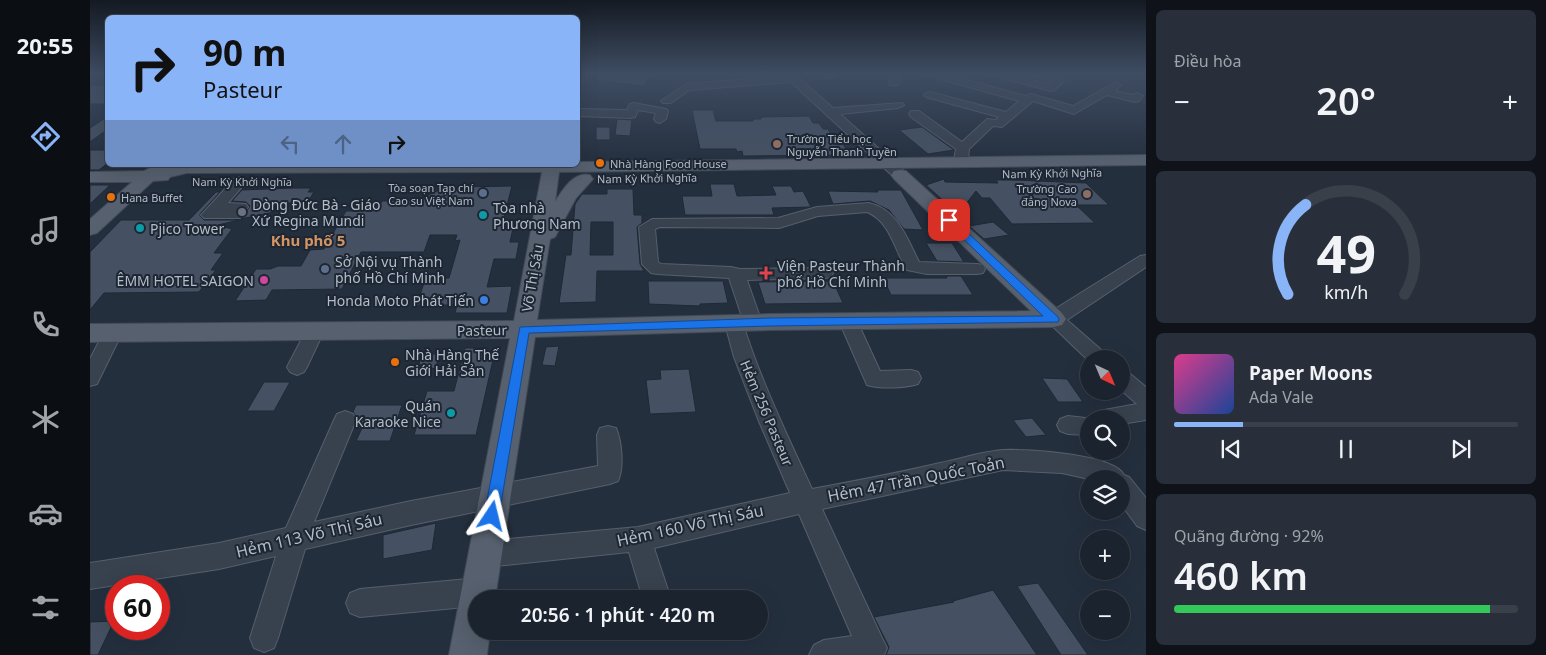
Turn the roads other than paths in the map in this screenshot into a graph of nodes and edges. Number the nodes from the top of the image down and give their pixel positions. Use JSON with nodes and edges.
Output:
{"nodes":[{"id":1,"x":821,"y":104,"type":"edge"},
{"id":2,"x":962,"y":104,"type":"edge"},
{"id":3,"x":1022,"y":104,"type":"edge"},
{"id":4,"x":1053,"y":104,"type":"edge"},
{"id":5,"x":1087,"y":104,"type":"edge"},
{"id":6,"x":898,"y":105,"type":"dead end"},
{"id":7,"x":830,"y":112,"type":"junction"},
{"id":8,"x":580,"y":113,"type":"edge"},
{"id":9,"x":915,"y":114,"type":"dead end"},
{"id":10,"x":1008,"y":116,"type":"junction"},
{"id":11,"x":660,"y":119,"type":"dead end"},
{"id":12,"x":962,"y":154,"type":"junction"},
{"id":13,"x":1146,"y":160,"type":"edge"},
{"id":14,"x":354,"y":168,"type":"edge"},
{"id":15,"x":584,"y":169,"type":"edge"},
{"id":16,"x":894,"y":169,"type":"junction"},
{"id":17,"x":154,"y":170,"type":"edge"},
{"id":18,"x":551,"y":171,"type":"edge"},
{"id":19,"x":1146,"y":172,"type":"edge"},
{"id":20,"x":945,"y":174,"type":"junction"},
{"id":21,"x":90,"y":177,"type":"edge"},
{"id":22,"x":240,"y":181,"type":"junction"},
{"id":23,"x":923,"y":195,"type":"junction"},
{"id":24,"x":216,"y":207,"type":"dead end"},
{"id":25,"x":90,"y":229,"type":"edge"},
{"id":26,"x":539,"y":240,"type":"junction"},
{"id":27,"x":1146,"y":260,"type":"edge"},
{"id":28,"x":977,"y":269,"type":"dead end"},
{"id":29,"x":825,"y":273,"type":"dead end"},
{"id":30,"x":737,"y":275,"type":"junction"},
{"id":31,"x":1054,"y":319,"type":"junction"},
{"id":32,"x":848,"y":321,"type":"junction"},
{"id":33,"x":743,"y":323,"type":"junction"},
{"id":34,"x":524,"y":329,"type":"junction"},
{"id":35,"x":315,"y":331,"type":"junction"},
{"id":36,"x":102,"y":333,"type":"edge"},
{"id":37,"x":1089,"y":350,"type":"edge"},
{"id":38,"x":297,"y":368,"type":"dead end"},
{"id":39,"x":90,"y":378,"type":"edge"},
{"id":40,"x":911,"y":378,"type":"dead end"},
{"id":41,"x":1130,"y":386,"type":"edge"},
{"id":42,"x":1146,"y":399,"type":"edge"},
{"id":43,"x":1146,"y":411,"type":"edge"},
{"id":44,"x":1130,"y":413,"type":"edge"},
{"id":45,"x":345,"y":420,"type":"dead end"},
{"id":46,"x":608,"y":435,"type":"dead end"},
{"id":47,"x":1096,"y":470,"type":"edge"},
{"id":48,"x":1130,"y":497,"type":"edge"},
{"id":49,"x":495,"y":498,"type":"junction"},
{"id":50,"x":805,"y":501,"type":"junction"},
{"id":51,"x":1146,"y":518,"type":"edge"},
{"id":52,"x":295,"y":538,"type":"junction"},
{"id":53,"x":638,"y":539,"type":"junction"},
{"id":54,"x":486,"y":554,"type":"junction"},
{"id":55,"x":123,"y":572,"type":"joint"},
{"id":56,"x":90,"y":576,"type":"edge"},
{"id":57,"x":480,"y":590,"type":"edge"},
{"id":58,"x":654,"y":590,"type":"edge"},
{"id":59,"x":468,"y":600,"type":"edge"},
{"id":60,"x":360,"y":603,"type":"dead end"},
{"id":61,"x":264,"y":638,"type":"dead end"},
{"id":62,"x":471,"y":640,"type":"edge"},
{"id":63,"x":468,"y":655,"type":"edge"},
{"id":64,"x":824,"y":655,"type":"edge"}],
"edges":[{"from":1,"to":7,"type":"street"},
{"from":2,"to":10,"type":"street"},
{"from":3,"to":10,"type":"lane"},
{"from":4,"to":5,"type":"lane"},
{"from":6,"to":7,"type":"street"},
{"from":7,"to":16,"type":"street"},
{"from":8,"to":11,"type":"lane"},
{"from":9,"to":12,"type":"street"},
{"from":10,"to":12,"type":"street"},
{"from":12,"to":13,"type":"main road","name":"Nam Kỳ Khởi Nghĩa"},
{"from":12,"to":16,"type":"main road","name":"Nam Kỳ Khởi Nghĩa"},
{"from":14,"to":17,"type":"main road","name":"Nam Kỳ Khởi Nghĩa"},
{"from":14,"to":18,"type":"main road","name":"Nam Kỳ Khởi Nghĩa"},
{"from":15,"to":16,"type":"main road","name":"Nam Kỳ Khởi Nghĩa"},
{"from":15,"to":18,"type":"main road","name":"Nam Kỳ Khởi Nghĩa"},
{"from":15,"to":26,"type":"main road"},
{"from":16,"to":20,"type":"main road","name":"Nam Kỳ Khởi Nghĩa"},
{"from":16,"to":23,"type":"main road"},
{"from":17,"to":21,"type":"main road","name":"Nam Kỳ Khởi Nghĩa"},
{"from":17,"to":22,"type":"main road","name":"Nam Kỳ Khởi Nghĩa"},
{"from":17,"to":25,"type":"main road"},
{"from":18,"to":22,"type":"main road","name":"Nam Kỳ Khởi Nghĩa"},
{"from":18,"to":26,"type":"main road","name":"Võ Thị Sáu"},
{"from":19,"to":20,"type":"main road","name":"Nam Kỳ Khởi Nghĩa"},
{"from":20,"to":23,"type":"main road"},
{"from":22,"to":24,"type":"street"},
{"from":23,"to":31,"type":"main road"},
{"from":26,"to":34,"type":"main road","name":"Võ Thị Sáu"},
{"from":27,"to":31,"type":"street"},
{"from":28,"to":30,"type":"street"},
{"from":29,"to":30,"type":"street"},
{"from":30,"to":33,"type":"street","name":"Hẻm 256 Pasteur"},
{"from":31,"to":32,"type":"main road","name":"Pasteur"},
{"from":31,"to":37,"type":"street"},
{"from":32,"to":33,"type":"main road","name":"Pasteur"},
{"from":32,"to":40,"type":"street"},
{"from":33,"to":34,"type":"main road","name":"Pasteur"},
{"from":33,"to":50,"type":"street","name":"Hẻm 256 Pasteur"},
{"from":34,"to":35,"type":"main road","name":"Pasteur"},
{"from":34,"to":49,"type":"main road","name":"Võ Thị Sáu"},
{"from":35,"to":36,"type":"main road","name":"Pasteur"},
{"from":35,"to":38,"type":"street"},
{"from":36,"to":39,"type":"street"},
{"from":41,"to":42,"type":"street"},
{"from":43,"to":44,"type":"street"},
{"from":45,"to":52,"type":"street"},
{"from":46,"to":49,"type":"street"},
{"from":47,"to":50,"type":"street","name":"Hẻm 47 Trần Quốc Toản"},
{"from":48,"to":51,"type":"lane"},
{"from":49,"to":52,"type":"lane","name":"Hẻm 113 Võ Thị Sáu"},
{"from":49,"to":54,"type":"main road","name":"Võ Thị Sáu"},
{"from":50,"to":53,"type":"street","name":"Hẻm 160 Võ Thị Sáu"},
{"from":50,"to":64,"type":"street","name":"Hẻm 256 Pasteur"},
{"from":52,"to":55,"type":"lane","name":"Hẻm 113 Võ Thị Sáu"},
{"from":52,"to":61,"type":"street"},
{"from":53,"to":54,"type":"street","name":"Hẻm 160 Võ Thị Sáu"},
{"from":53,"to":58,"type":"street"},
{"from":54,"to":57,"type":"main road","name":"Võ Thị Sáu"},
{"from":55,"to":56,"type":"street"},
{"from":59,"to":60,"type":"street"},
{"from":62,"to":63,"type":"main road","name":"Võ Thị Sáu"}]}
